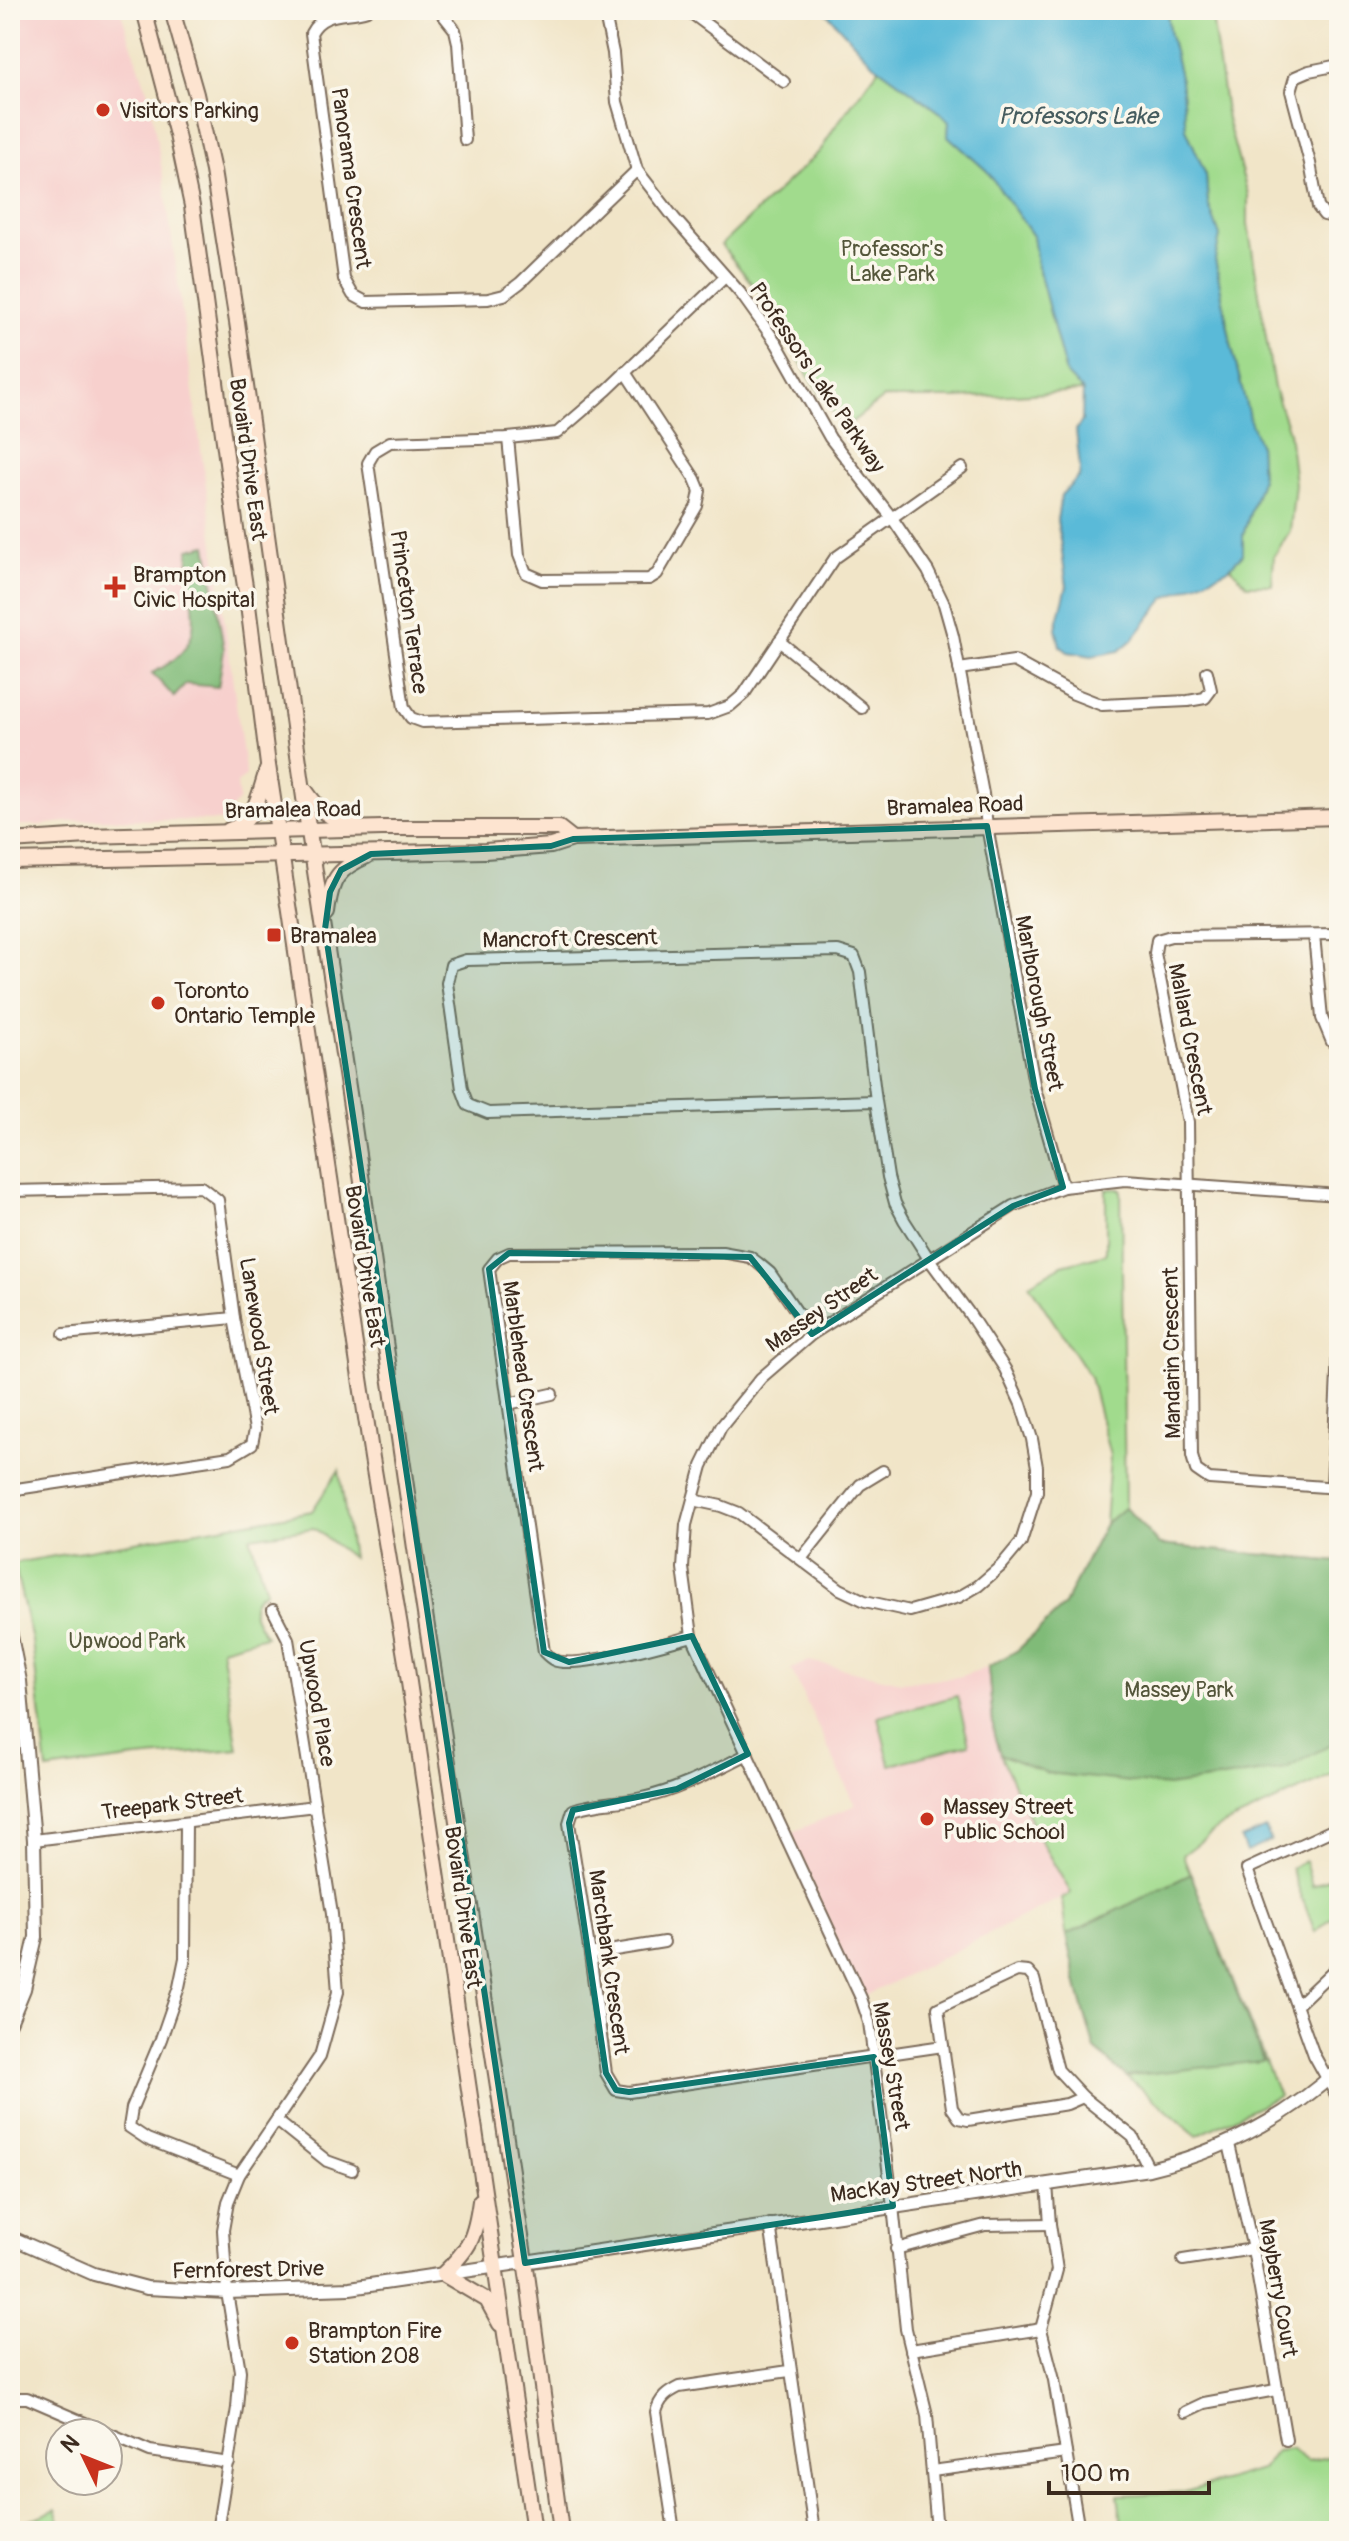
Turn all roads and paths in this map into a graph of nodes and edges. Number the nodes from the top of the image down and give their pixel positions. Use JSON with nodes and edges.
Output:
{"nodes":[{"id":1,"x":144,"y":10,"type":"edge"},
{"id":2,"x":172,"y":10,"type":"edge"},
{"id":3,"x":367,"y":10,"type":"edge"},
{"id":4,"x":439,"y":10,"type":"edge"},
{"id":5,"x":604,"y":10,"type":"edge"},
{"id":6,"x":687,"y":10,"type":"edge"},
{"id":7,"x":1339,"y":65,"type":"edge"},
{"id":8,"x":784,"y":82,"type":"dead end"},
{"id":9,"x":465,"y":140,"type":"dead end"},
{"id":10,"x":637,"y":170,"type":"junction"},
{"id":11,"x":1339,"y":218,"type":"edge"},
{"id":12,"x":725,"y":277,"type":"junction"},
{"id":13,"x":625,"y":372,"type":"junction"},
{"id":14,"x":508,"y":438,"type":"junction"},
{"id":15,"x":962,"y":468,"type":"dead end"},
{"id":16,"x":892,"y":518,"type":"junction"},
{"id":17,"x":779,"y":641,"type":"junction"},
{"id":18,"x":959,"y":669,"type":"junction"},
{"id":19,"x":1207,"y":672,"type":"dead end"},
{"id":20,"x":862,"y":708,"type":"dead end"},
{"id":21,"x":268,"y":765,"type":"junction"},
{"id":22,"x":302,"y":786,"type":"junction"},
{"id":23,"x":1339,"y":817,"type":"edge"},
{"id":24,"x":987,"y":826,"type":"junction"},
{"id":25,"x":382,"y":828,"type":"junction"},
{"id":26,"x":309,"y":831,"type":"junction"},
{"id":27,"x":221,"y":832,"type":"junction"},
{"id":28,"x":279,"y":833,"type":"junction"},
{"id":29,"x":573,"y":839,"type":"junction"},
{"id":30,"x":10,"y":841,"type":"edge"},
{"id":31,"x":371,"y":854,"type":"junction"},
{"id":32,"x":313,"y":855,"type":"junction"},
{"id":33,"x":282,"y":856,"type":"junction"},
{"id":34,"x":10,"y":861,"type":"edge"},
{"id":35,"x":325,"y":929,"type":"junction"},
{"id":36,"x":1339,"y":934,"type":"edge"},
{"id":37,"x":1314,"y":935,"type":"junction"},
{"id":38,"x":1332,"y":1042,"type":"dead end"},
{"id":39,"x":876,"y":1101,"type":"junction"},
{"id":40,"x":1189,"y":1184,"type":"junction"},
{"id":41,"x":1063,"y":1187,"type":"junction"},
{"id":42,"x":10,"y":1191,"type":"edge"},
{"id":43,"x":1339,"y":1195,"type":"edge"},
{"id":44,"x":929,"y":1259,"type":"junction"},
{"id":45,"x":234,"y":1318,"type":"junction"},
{"id":46,"x":64,"y":1334,"type":"dead end"},
{"id":47,"x":812,"y":1334,"type":"junction"},
{"id":48,"x":1338,"y":1350,"type":"edge"},
{"id":49,"x":552,"y":1394,"type":"dead end"},
{"id":50,"x":508,"y":1404,"type":"junction"},
{"id":51,"x":883,"y":1471,"type":"dead end"},
{"id":52,"x":1336,"y":1488,"type":"edge"},
{"id":53,"x":10,"y":1490,"type":"edge"},
{"id":54,"x":693,"y":1500,"type":"junction"},
{"id":55,"x":801,"y":1559,"type":"junction"},
{"id":56,"x":273,"y":1610,"type":"dead end"},
{"id":57,"x":10,"y":1631,"type":"edge"},
{"id":58,"x":692,"y":1636,"type":"junction"},
{"id":59,"x":748,"y":1754,"type":"junction"},
{"id":60,"x":315,"y":1806,"type":"junction"},
{"id":61,"x":186,"y":1822,"type":"junction"},
{"id":62,"x":1339,"y":1827,"type":"edge"},
{"id":63,"x":34,"y":1840,"type":"junction"},
{"id":64,"x":664,"y":1942,"type":"dead end"},
{"id":65,"x":590,"y":1954,"type":"junction"},
{"id":66,"x":1339,"y":1965,"type":"edge"},
{"id":67,"x":1297,"y":2005,"type":"junction"},
{"id":68,"x":10,"y":2023,"type":"edge"},
{"id":69,"x":943,"y":2046,"type":"junction"},
{"id":70,"x":874,"y":2057,"type":"junction"},
{"id":71,"x":1339,"y":2069,"type":"edge"},
{"id":72,"x":1328,"y":2079,"type":"junction"},
{"id":73,"x":1083,"y":2097,"type":"junction"},
{"id":74,"x":1339,"y":2100,"type":"edge"},
{"id":75,"x":277,"y":2121,"type":"junction"},
{"id":76,"x":1229,"y":2144,"type":"junction"},
{"id":77,"x":1149,"y":2169,"type":"junction"},
{"id":78,"x":352,"y":2170,"type":"dead end"},
{"id":79,"x":239,"y":2175,"type":"junction"},
{"id":80,"x":1047,"y":2184,"type":"junction"},
{"id":81,"x":483,"y":2185,"type":"junction"},
{"id":82,"x":893,"y":2206,"type":"junction"},
{"id":83,"x":770,"y":2224,"type":"junction"},
{"id":84,"x":1050,"y":2224,"type":"junction"},
{"id":85,"x":10,"y":2237,"type":"edge"},
{"id":86,"x":896,"y":2249,"type":"junction"},
{"id":87,"x":1253,"y":2249,"type":"junction"},
{"id":88,"x":1183,"y":2260,"type":"dead end"},
{"id":89,"x":525,"y":2263,"type":"junction"},
{"id":90,"x":494,"y":2268,"type":"junction"},
{"id":91,"x":443,"y":2274,"type":"junction"},
{"id":92,"x":227,"y":2292,"type":"junction"},
{"id":93,"x":1041,"y":2329,"type":"junction"},
{"id":94,"x":506,"y":2335,"type":"junction"},
{"id":95,"x":911,"y":2350,"type":"junction"},
{"id":96,"x":789,"y":2371,"type":"junction"},
{"id":97,"x":1276,"y":2390,"type":"junction"},
{"id":98,"x":10,"y":2403,"type":"edge"},
{"id":99,"x":1185,"y":2412,"type":"dead end"},
{"id":100,"x":1286,"y":2440,"type":"dead end"},
{"id":101,"x":1066,"y":2453,"type":"junction"},
{"id":102,"x":229,"y":2463,"type":"junction"},
{"id":103,"x":932,"y":2471,"type":"junction"},
{"id":104,"x":217,"y":2531,"type":"edge"},
{"id":105,"x":534,"y":2531,"type":"edge"},
{"id":106,"x":561,"y":2531,"type":"edge"},
{"id":107,"x":674,"y":2531,"type":"edge"},
{"id":108,"x":814,"y":2531,"type":"edge"},
{"id":109,"x":937,"y":2531,"type":"edge"},
{"id":110,"x":1079,"y":2531,"type":"edge"}],
"edges":[{"from":1,"to":21,"type":"main road","name":"Bovaird Drive East"},
{"from":2,"to":22,"type":"main road","name":"Bovaird Drive East"},
{"from":3,"to":10,"type":"street","name":"Panorama Crescent"},
{"from":4,"to":9,"type":"street"},
{"from":5,"to":10,"type":"street","name":"Professors Lake Parkway"},
{"from":6,"to":8,"type":"street"},
{"from":7,"to":11,"type":"street"},
{"from":10,"to":12,"type":"street","name":"Professors Lake Parkway"},
{"from":12,"to":13,"type":"street","name":"Princeton Terrace"},
{"from":12,"to":16,"type":"street","name":"Professors Lake Parkway"},
{"from":13,"to":14,"type":"street","name":"Princeton Terrace"},
{"from":13,"to":14,"type":"street"},
{"from":14,"to":17,"type":"street","name":"Princeton Terrace"},
{"from":15,"to":16,"type":"street","name":"Princeton Terrace"},
{"from":16,"to":17,"type":"street","name":"Princeton Terrace"},
{"from":16,"to":18,"type":"street","name":"Professors Lake Parkway"},
{"from":17,"to":20,"type":"street"},
{"from":18,"to":19,"type":"street"},
{"from":18,"to":24,"type":"street","name":"Professors Lake Parkway"},
{"from":21,"to":27,"type":"main road"},
{"from":21,"to":28,"type":"main road","name":"Bovaird Drive East"},
{"from":22,"to":25,"type":"main road"},
{"from":22,"to":26,"type":"main road","name":"Bovaird Drive East"},
{"from":23,"to":24,"type":"main road","name":"Bramalea Road"},
{"from":24,"to":29,"type":"main road","name":"Bramalea Road"},
{"from":24,"to":41,"type":"street","name":"Marlborough Street"},
{"from":25,"to":26,"type":"main road","name":"Bramalea Road"},
{"from":25,"to":29,"type":"main road","name":"Bramalea Road"},
{"from":26,"to":28,"type":"main road","name":"Bramalea Road"},
{"from":26,"to":32,"type":"main road","name":"Bovaird Drive East"},
{"from":27,"to":28,"type":"main road","name":"Bramalea Road"},
{"from":27,"to":30,"type":"main road","name":"Bramalea Road"},
{"from":28,"to":33,"type":"main road","name":"Bovaird Drive East"},
{"from":29,"to":31,"type":"main road","name":"Bramalea Road"},
{"from":31,"to":32,"type":"main road","name":"Bramalea Road"},
{"from":31,"to":35,"type":"main road"},
{"from":32,"to":33,"type":"main road","name":"Bramalea Road"},
{"from":32,"to":35,"type":"main road","name":"Bovaird Drive East"},
{"from":33,"to":34,"type":"main road","name":"Bramalea Road"},
{"from":33,"to":81,"type":"main road","name":"Bovaird Drive East"},
{"from":35,"to":89,"type":"main road","name":"Bovaird Drive East"},
{"from":36,"to":37,"type":"street","name":"Mallard Crescent"},
{"from":37,"to":38,"type":"street"},
{"from":37,"to":40,"type":"street","name":"Mallard Crescent"},
{"from":39,"to":39,"type":"street","name":"Mancroft Crescent"},
{"from":39,"to":44,"type":"street","name":"Mancroft Crescent"},
{"from":40,"to":41,"type":"street","name":"Massey Street"},
{"from":40,"to":43,"type":"street","name":"Massey Street"},
{"from":40,"to":52,"type":"street","name":"Mandarin Crescent"},
{"from":41,"to":44,"type":"street","name":"Massey Street"},
{"from":42,"to":45,"type":"street","name":"Lanewood Street"},
{"from":44,"to":47,"type":"street","name":"Massey Street"},
{"from":44,"to":55,"type":"street","name":"Mancroft Crescent"},
{"from":45,"to":46,"type":"street"},
{"from":45,"to":53,"type":"street","name":"Lanewood Street"},
{"from":47,"to":50,"type":"street","name":"Marblehead Crescent"},
{"from":47,"to":54,"type":"street","name":"Massey Street"},
{"from":48,"to":52,"type":"street"},
{"from":49,"to":50,"type":"street"},
{"from":50,"to":58,"type":"street","name":"Marblehead Crescent"},
{"from":51,"to":55,"type":"street"},
{"from":54,"to":55,"type":"street","name":"Mancroft Crescent"},
{"from":54,"to":58,"type":"street","name":"Massey Street"},
{"from":56,"to":60,"type":"street","name":"Upwood Place"},
{"from":57,"to":63,"type":"street"},
{"from":58,"to":59,"type":"street","name":"Massey Street"},
{"from":59,"to":65,"type":"street","name":"Marchbank Crescent"},
{"from":59,"to":70,"type":"street","name":"Massey Street"},
{"from":60,"to":61,"type":"street","name":"Treepark Street"},
{"from":60,"to":75,"type":"street","name":"Upwood Place"},
{"from":61,"to":63,"type":"street","name":"Treepark Street"},
{"from":61,"to":79,"type":"street"},
{"from":62,"to":67,"type":"street"},
{"from":63,"to":68,"type":"street"},
{"from":64,"to":65,"type":"street"},
{"from":65,"to":70,"type":"street","name":"Marchbank Crescent"},
{"from":66,"to":67,"type":"street"},
{"from":67,"to":72,"type":"street"},
{"from":69,"to":70,"type":"street"},
{"from":69,"to":73,"type":"street"},
{"from":69,"to":73,"type":"street"},
{"from":70,"to":82,"type":"street","name":"Massey Street"},
{"from":71,"to":72,"type":"street","name":"MacKay Street North"},
{"from":72,"to":74,"type":"street"},
{"from":72,"to":76,"type":"street","name":"MacKay Street North"},
{"from":73,"to":77,"type":"street"},
{"from":75,"to":78,"type":"street"},
{"from":75,"to":79,"type":"street","name":"Upwood Place"},
{"from":76,"to":77,"type":"street","name":"MacKay Street North"},
{"from":76,"to":87,"type":"street","name":"Mayberry Court"},
{"from":77,"to":80,"type":"street","name":"MacKay Street North"},
{"from":79,"to":92,"type":"street","name":"Upwood Place"},
{"from":80,"to":82,"type":"street","name":"MacKay Street North"},
{"from":80,"to":84,"type":"street"},
{"from":81,"to":90,"type":"main road","name":"Bovaird Drive East"},
{"from":81,"to":91,"type":"main road"},
{"from":82,"to":83,"type":"street","name":"MacKay Street North"},
{"from":82,"to":86,"type":"street","name":"Massey Street"},
{"from":83,"to":89,"type":"street","name":"MacKay Street North"},
{"from":83,"to":96,"type":"street"},
{"from":84,"to":86,"type":"street"},
{"from":84,"to":93,"type":"street"},
{"from":85,"to":92,"type":"street","name":"Fernforest Drive"},
{"from":86,"to":95,"type":"street","name":"Massey Street"},
{"from":87,"to":88,"type":"street"},
{"from":87,"to":97,"type":"street","name":"Mayberry Court"},
{"from":89,"to":90,"type":"street","name":"MacKay Street North"},
{"from":89,"to":106,"type":"main road","name":"Bovaird Drive East"},
{"from":90,"to":91,"type":"street","name":"Fernforest Drive"},
{"from":90,"to":94,"type":"main road","name":"Bovaird Drive East"},
{"from":91,"to":92,"type":"street","name":"Fernforest Drive"},
{"from":91,"to":94,"type":"main road"},
{"from":92,"to":102,"type":"street","name":"Upwood Place"},
{"from":93,"to":95,"type":"street"},
{"from":93,"to":101,"type":"street"},
{"from":94,"to":105,"type":"main road","name":"Bovaird Drive East"},
{"from":95,"to":103,"type":"street","name":"Massey Street"},
{"from":96,"to":107,"type":"street"},
{"from":96,"to":108,"type":"street"},
{"from":97,"to":99,"type":"street"},
{"from":97,"to":100,"type":"street","name":"Mayberry Court"},
{"from":98,"to":102,"type":"street"},
{"from":101,"to":103,"type":"street"},
{"from":101,"to":110,"type":"street"},
{"from":102,"to":104,"type":"street","name":"Upwood Place"},
{"from":103,"to":109,"type":"street","name":"Massey Street"}]}
